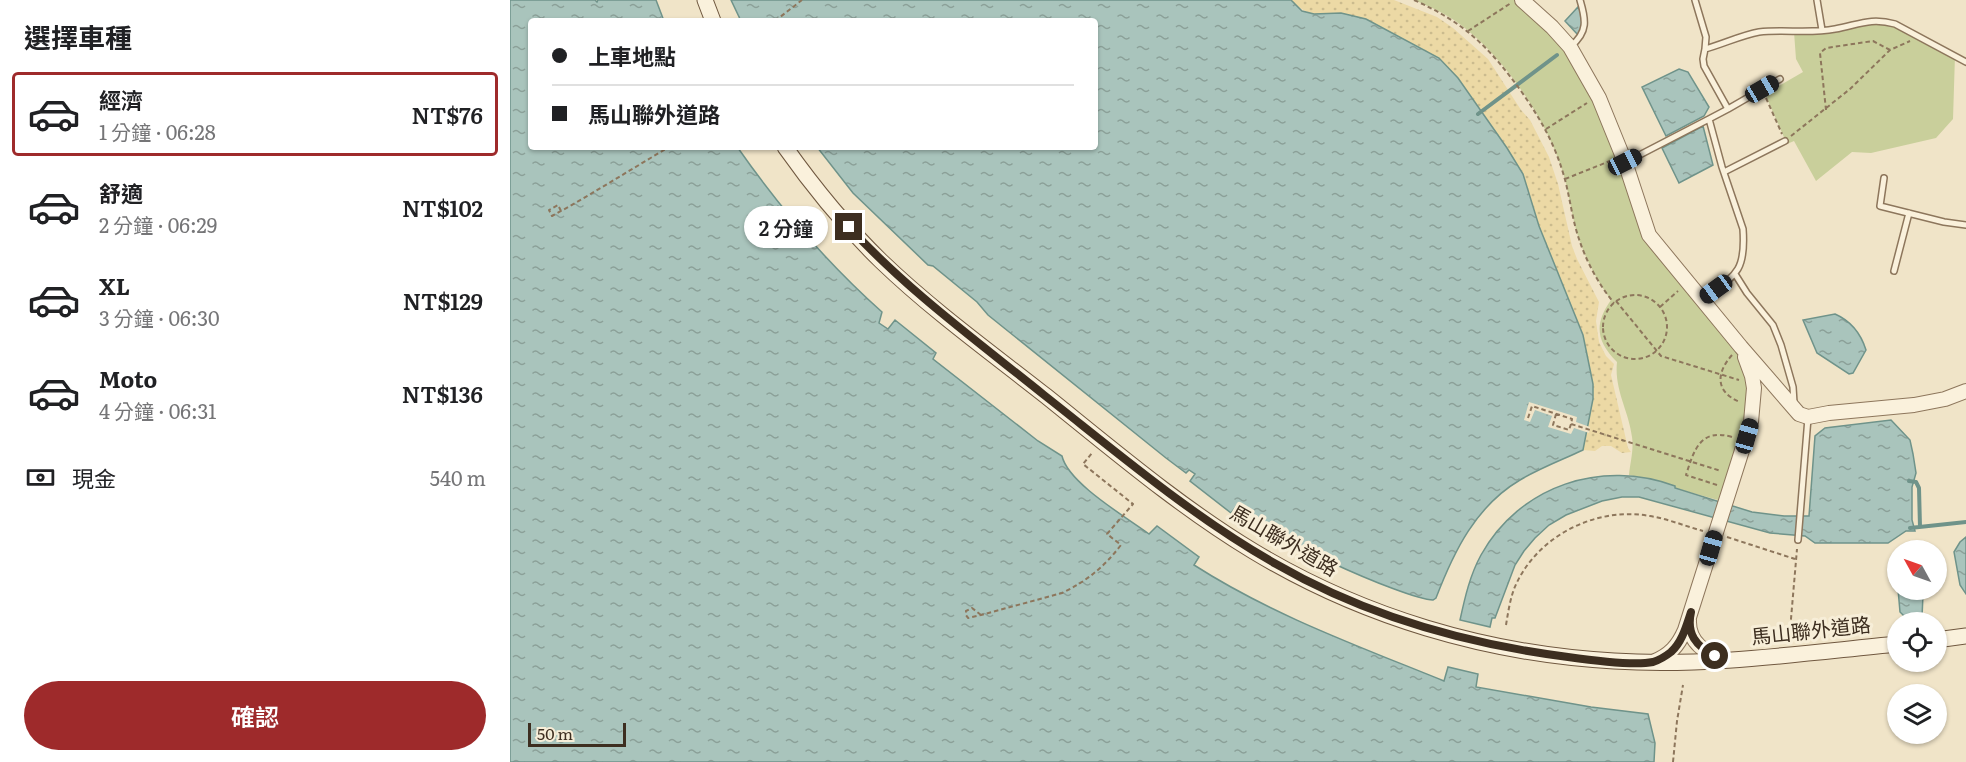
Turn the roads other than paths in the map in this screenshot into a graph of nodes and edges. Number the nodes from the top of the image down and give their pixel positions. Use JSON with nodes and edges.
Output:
{"nodes":[{"id":1,"x":705,"y":0,"type":"edge"},
{"id":2,"x":1580,"y":0,"type":"edge"},
{"id":3,"x":1695,"y":0,"type":"edge"},
{"id":4,"x":1817,"y":0,"type":"edge"},
{"id":5,"x":1517,"y":1,"type":"edge"},
{"id":6,"x":712,"y":18,"type":"edge"},
{"id":7,"x":1822,"y":30,"type":"junction"},
{"id":8,"x":1570,"y":47,"type":"junction"},
{"id":9,"x":1705,"y":49,"type":"junction"},
{"id":10,"x":1966,"y":62,"type":"edge"},
{"id":11,"x":1780,"y":79,"type":"dead end"},
{"id":12,"x":1728,"y":109,"type":"junction"},
{"id":13,"x":1709,"y":119,"type":"junction"},
{"id":14,"x":1785,"y":141,"type":"road end"},
{"id":15,"x":787,"y":150,"type":"edge"},
{"id":16,"x":1619,"y":161,"type":"junction"},
{"id":17,"x":1724,"y":172,"type":"junction"},
{"id":18,"x":1884,"y":178,"type":"dead end"},
{"id":19,"x":1909,"y":213,"type":"junction"},
{"id":20,"x":1966,"y":225,"type":"edge"},
{"id":21,"x":1894,"y":272,"type":"dead end"},
{"id":22,"x":1736,"y":274,"type":"junction"},
{"id":23,"x":1702,"y":300,"type":"junction"},
{"id":24,"x":1737,"y":350,"type":"junction"},
{"id":25,"x":1966,"y":391,"type":"edge"},
{"id":26,"x":1795,"y":408,"type":"junction"},
{"id":27,"x":1808,"y":417,"type":"junction"},
{"id":28,"x":1798,"y":540,"type":"road end"},
{"id":29,"x":1691,"y":612,"type":"junction"},
{"id":30,"x":1966,"y":636,"type":"edge"},
{"id":31,"x":1681,"y":638,"type":"junction"},
{"id":32,"x":1947,"y":639,"type":"edge"},
{"id":33,"x":1887,"y":645,"type":"edge"},
{"id":34,"x":1725,"y":660,"type":"junction"},
{"id":35,"x":1696,"y":661,"type":"junction"},
{"id":36,"x":1653,"y":662,"type":"junction"}],
"edges":[{"from":1,"to":6,"type":"main road"},
{"from":2,"to":8,"type":"lane"},
{"from":3,"to":9,"type":"lane"},
{"from":4,"to":7,"type":"lane"},
{"from":5,"to":8,"type":"street"},
{"from":7,"to":9,"type":"lane"},
{"from":7,"to":10,"type":"lane"},
{"from":8,"to":16,"type":"street"},
{"from":9,"to":12,"type":"lane"},
{"from":11,"to":12,"type":"lane"},
{"from":12,"to":13,"type":"lane"},
{"from":13,"to":16,"type":"lane"},
{"from":13,"to":17,"type":"lane"},
{"from":14,"to":17,"type":"lane"},
{"from":15,"to":36,"type":"main road","name":"馬山聯外道路"},
{"from":16,"to":23,"type":"street"},
{"from":17,"to":22,"type":"lane"},
{"from":18,"to":19,"type":"lane"},
{"from":19,"to":20,"type":"lane"},
{"from":19,"to":21,"type":"lane"},
{"from":22,"to":23,"type":"lane"},
{"from":22,"to":26,"type":"lane"},
{"from":23,"to":24,"type":"street"},
{"from":24,"to":26,"type":"street"},
{"from":24,"to":29,"type":"street"},
{"from":25,"to":27,"type":"street"},
{"from":26,"to":27,"type":"street"},
{"from":27,"to":28,"type":"lane"},
{"from":29,"to":31,"type":"street"},
{"from":29,"to":34,"type":"street"},
{"from":30,"to":32,"type":"main road"},
{"from":31,"to":35,"type":"street"},
{"from":31,"to":36,"type":"street"},
{"from":33,"to":34,"type":"main road","name":"馬山聯外道路"},
{"from":34,"to":35,"type":"main road","name":"馬山聯外道路"},
{"from":35,"to":36,"type":"main road","name":"馬山聯外道路"}]}
